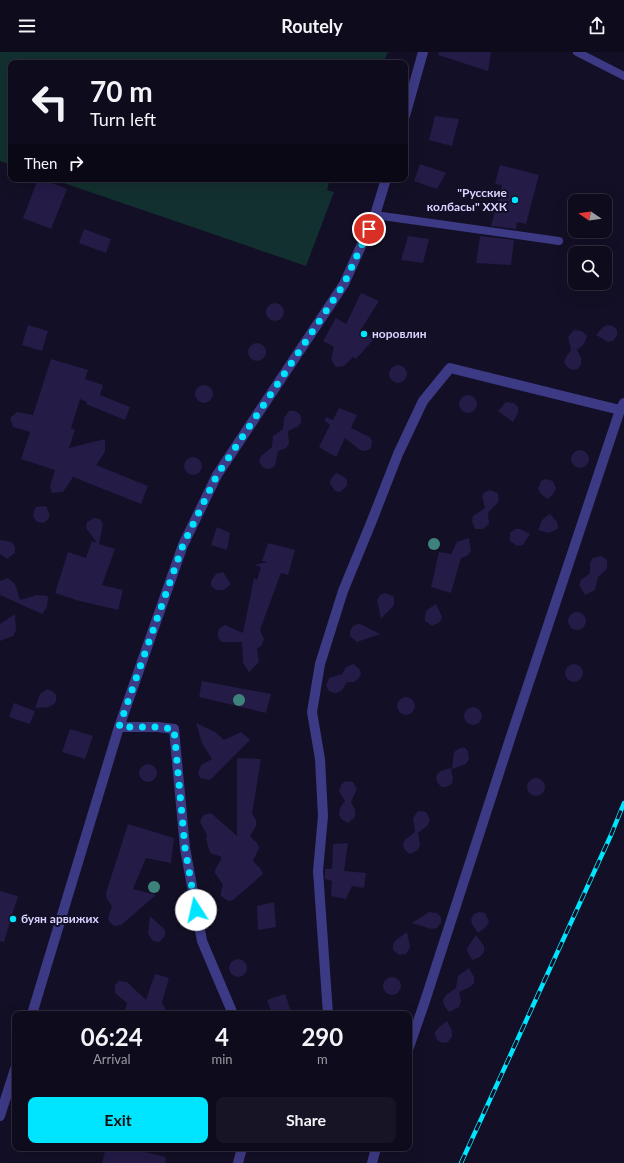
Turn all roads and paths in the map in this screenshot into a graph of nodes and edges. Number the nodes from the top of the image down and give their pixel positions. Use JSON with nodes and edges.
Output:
{"nodes":[{"id":1,"x":423,"y":52,"type":"edge"},
{"id":2,"x":577,"y":52,"type":"edge"},
{"id":3,"x":624,"y":76,"type":"edge"},
{"id":4,"x":408,"y":105,"type":"edge"},
{"id":5,"x":385,"y":182,"type":"edge"},
{"id":6,"x":375,"y":215,"type":"junction"},
{"id":7,"x":559,"y":241,"type":"dead end"},
{"id":8,"x":622,"y":406,"type":"edge"},
{"id":9,"x":119,"y":727,"type":"junction"},
{"id":10,"x":33,"y":1011,"type":"edge"},
{"id":11,"x":232,"y":1011,"type":"edge"},
{"id":12,"x":328,"y":1011,"type":"edge"},
{"id":13,"x":412,"y":1037,"type":"edge"},
{"id":14,"x":12,"y":1078,"type":"edge"},
{"id":15,"x":0,"y":1116,"type":"edge"},
{"id":16,"x":241,"y":1151,"type":"edge"},
{"id":17,"x":375,"y":1151,"type":"edge"},
{"id":18,"x":238,"y":1163,"type":"edge"},
{"id":19,"x":372,"y":1163,"type":"edge"}],
"edges":[{"from":1,"to":4,"type":"street"},
{"from":2,"to":3,"type":"lane"},
{"from":5,"to":6,"type":"street"},
{"from":6,"to":7,"type":"lane"},
{"from":6,"to":9,"type":"street"},
{"from":8,"to":12,"type":"street"},
{"from":8,"to":13,"type":"street"},
{"from":9,"to":10,"type":"street"},
{"from":9,"to":11,"type":"street"},
{"from":14,"to":15,"type":"street"},
{"from":16,"to":18,"type":"street"},
{"from":17,"to":19,"type":"street"}]}
